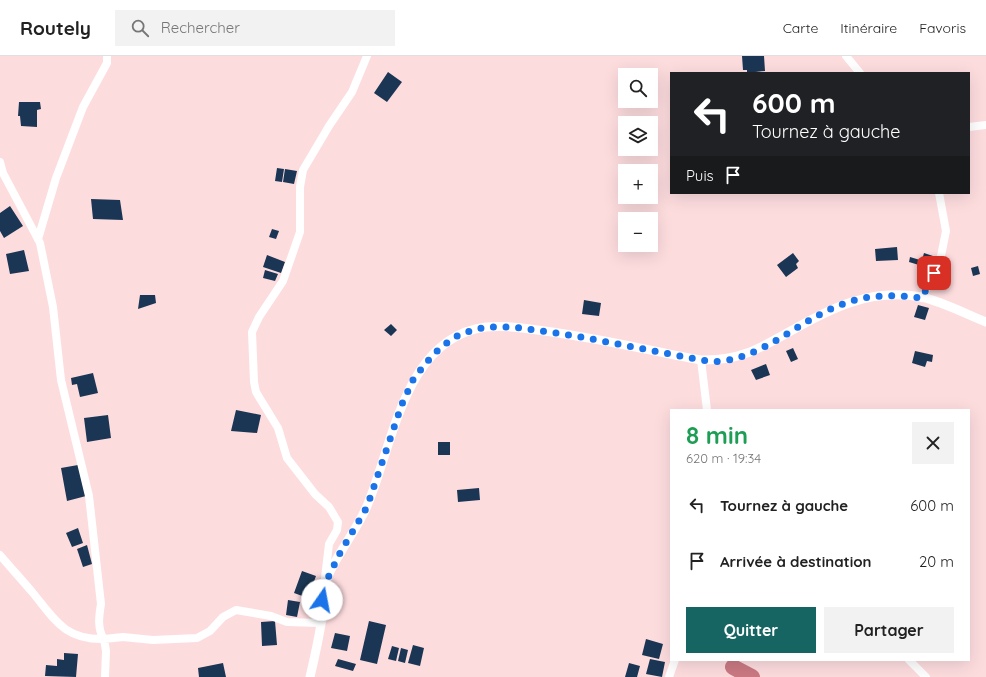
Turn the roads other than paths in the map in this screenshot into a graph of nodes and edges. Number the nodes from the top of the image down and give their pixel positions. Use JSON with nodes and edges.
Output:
{"nodes":[{"id":1,"x":106,"y":56,"type":"edge"},
{"id":2,"x":367,"y":56,"type":"edge"},
{"id":3,"x":846,"y":56,"type":"edge"},
{"id":4,"x":859,"y":72,"type":"edge"},
{"id":5,"x":986,"y":125,"type":"edge"},
{"id":6,"x":970,"y":127,"type":"edge"},
{"id":7,"x":0,"y":162,"type":"edge"},
{"id":8,"x":2,"y":174,"type":"edge"},
{"id":9,"x":939,"y":194,"type":"edge"},
{"id":10,"x":38,"y":239,"type":"junction"},
{"id":11,"x":922,"y":298,"type":"junction"},
{"id":12,"x":986,"y":322,"type":"edge"},
{"id":13,"x":701,"y":360,"type":"junction"},
{"id":14,"x":707,"y":409,"type":"edge"},
{"id":15,"x":0,"y":555,"type":"edge"},
{"id":16,"x":323,"y":588,"type":"junction"},
{"id":17,"x":321,"y":623,"type":"junction"},
{"id":18,"x":104,"y":639,"type":"junction"},
{"id":19,"x":675,"y":661,"type":"edge"},
{"id":20,"x":910,"y":661,"type":"edge"},
{"id":21,"x":105,"y":677,"type":"edge"},
{"id":22,"x":310,"y":677,"type":"edge"},
{"id":23,"x":669,"y":677,"type":"edge"},
{"id":24,"x":926,"y":677,"type":"edge"}],
"edges":[{"from":1,"to":10,"type":"street"},
{"from":2,"to":16,"type":"street"},
{"from":3,"to":4,"type":"street"},
{"from":5,"to":6,"type":"street"},
{"from":7,"to":8,"type":"street"},
{"from":8,"to":10,"type":"street"},
{"from":9,"to":11,"type":"street"},
{"from":10,"to":18,"type":"street"},
{"from":11,"to":12,"type":"street"},
{"from":11,"to":13,"type":"street"},
{"from":13,"to":14,"type":"street"},
{"from":13,"to":16,"type":"street"},
{"from":15,"to":18,"type":"street"},
{"from":16,"to":17,"type":"street"},
{"from":17,"to":18,"type":"street"},
{"from":17,"to":22,"type":"street"},
{"from":18,"to":21,"type":"street"},
{"from":19,"to":23,"type":"street"},
{"from":20,"to":24,"type":"street"}]}
